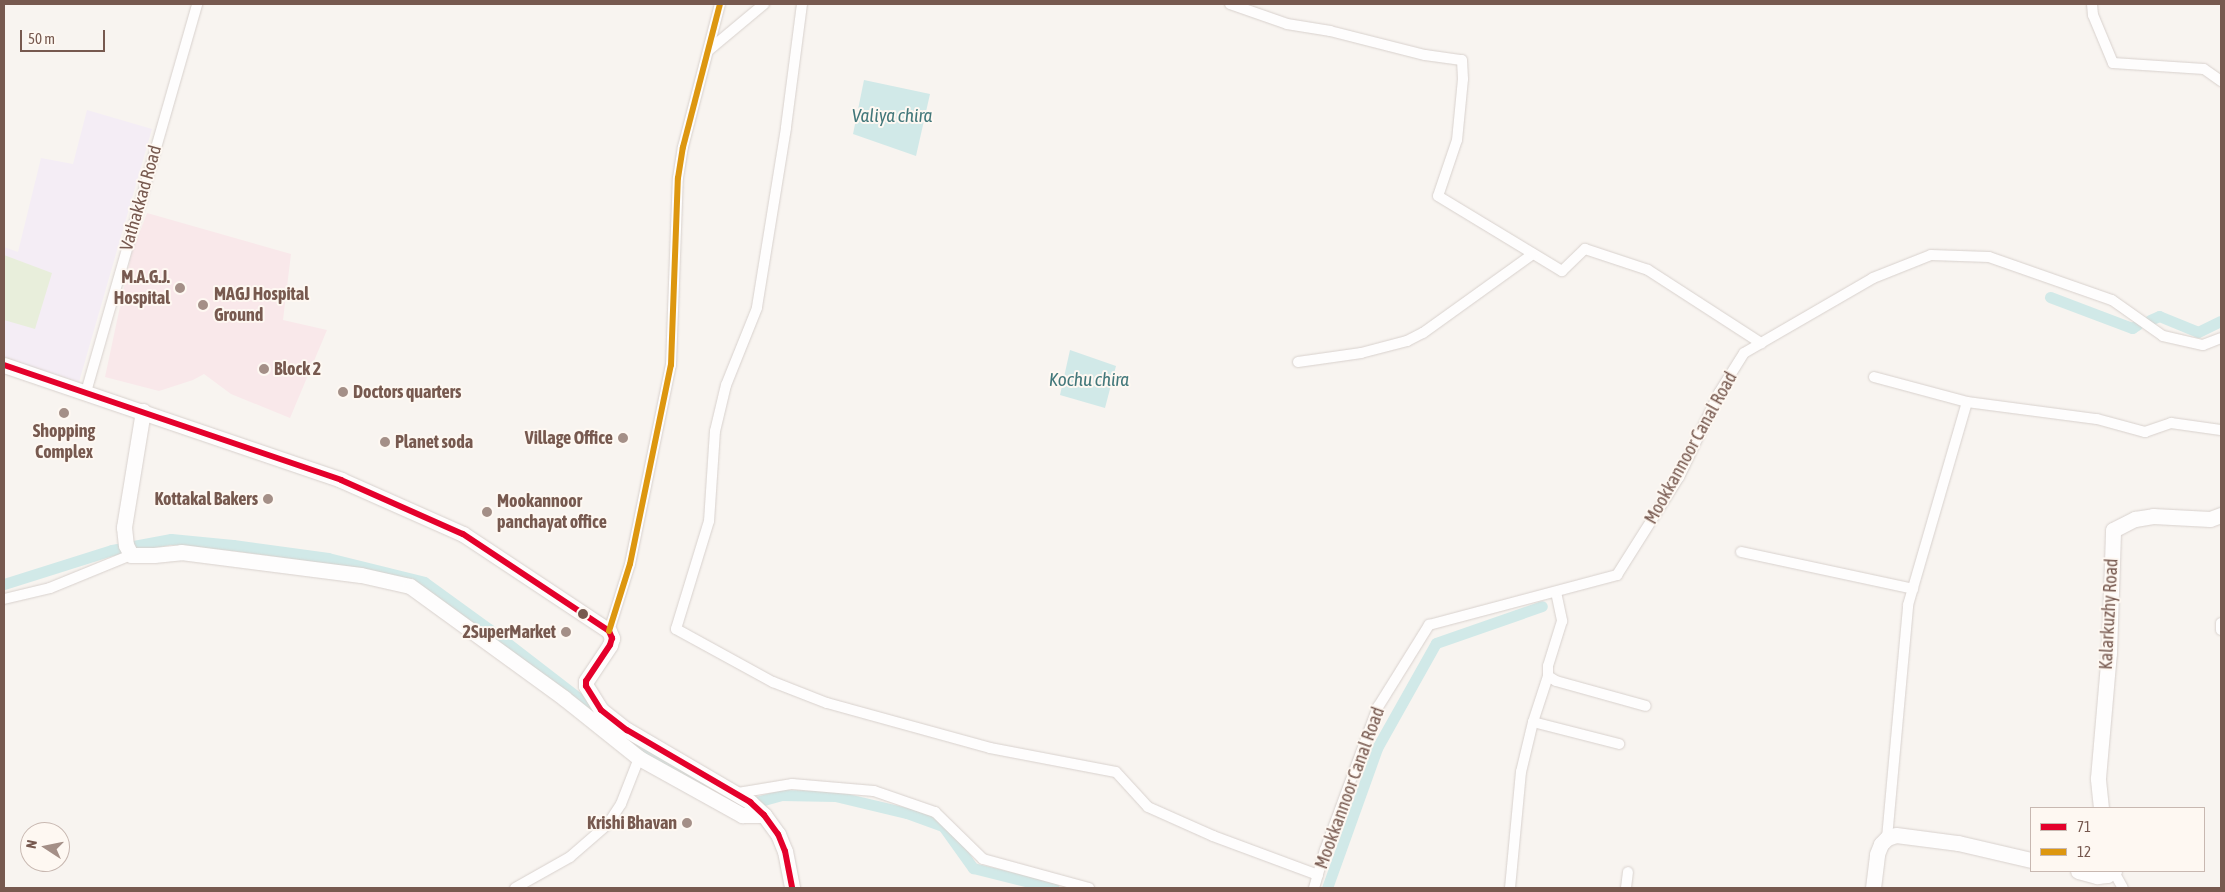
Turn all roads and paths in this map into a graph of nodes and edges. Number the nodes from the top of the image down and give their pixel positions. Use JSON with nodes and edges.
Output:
{"nodes":[{"id":1,"x":197,"y":4,"type":"edge"},
{"id":2,"x":720,"y":4,"type":"edge"},
{"id":3,"x":764,"y":4,"type":"edge"},
{"id":4,"x":802,"y":4,"type":"edge"},
{"id":5,"x":1230,"y":4,"type":"edge"},
{"id":6,"x":2092,"y":4,"type":"edge"},
{"id":7,"x":1247,"y":7,"type":"edge"},
{"id":8,"x":709,"y":50,"type":"junction"},
{"id":9,"x":2221,"y":81,"type":"edge"},
{"id":10,"x":1533,"y":254,"type":"junction"},
{"id":11,"x":2221,"y":338,"type":"edge"},
{"id":12,"x":1761,"y":343,"type":"junction"},
{"id":13,"x":1298,"y":362,"type":"dead end"},
{"id":14,"x":4,"y":365,"type":"edge"},
{"id":15,"x":1874,"y":377,"type":"dead end"},
{"id":16,"x":86,"y":392,"type":"junction"},
{"id":17,"x":1967,"y":402,"type":"junction"},
{"id":18,"x":143,"y":411,"type":"junction"},
{"id":19,"x":2221,"y":430,"type":"edge"},
{"id":20,"x":2221,"y":515,"type":"edge"},
{"id":21,"x":129,"y":550,"type":"junction"},
{"id":22,"x":1741,"y":552,"type":"dead end"},
{"id":23,"x":1913,"y":589,"type":"junction"},
{"id":24,"x":1556,"y":592,"type":"junction"},
{"id":25,"x":4,"y":599,"type":"edge"},
{"id":26,"x":2221,"y":623,"type":"edge"},
{"id":27,"x":2221,"y":630,"type":"edge"},
{"id":28,"x":609,"y":631,"type":"junction"},
{"id":29,"x":1548,"y":676,"type":"junction"},
{"id":30,"x":1646,"y":706,"type":"dead end"},
{"id":31,"x":1533,"y":722,"type":"junction"},
{"id":32,"x":1619,"y":744,"type":"dead end"},
{"id":33,"x":639,"y":758,"type":"junction"},
{"id":34,"x":751,"y":804,"type":"junction"},
{"id":35,"x":2102,"y":807,"type":"edge"},
{"id":36,"x":1887,"y":838,"type":"junction"},
{"id":37,"x":2030,"y":860,"type":"edge"},
{"id":38,"x":1628,"y":872,"type":"dead end"},
{"id":39,"x":2082,"y":872,"type":"edge"},
{"id":40,"x":2111,"y":872,"type":"edge"},
{"id":41,"x":2115,"y":872,"type":"edge"},
{"id":42,"x":1318,"y":875,"type":"junction"},
{"id":43,"x":515,"y":888,"type":"edge"},
{"id":44,"x":792,"y":888,"type":"edge"},
{"id":45,"x":1089,"y":888,"type":"edge"},
{"id":46,"x":1314,"y":888,"type":"edge"},
{"id":47,"x":1510,"y":888,"type":"edge"},
{"id":48,"x":1626,"y":888,"type":"edge"},
{"id":49,"x":1873,"y":888,"type":"edge"},
{"id":50,"x":2123,"y":888,"type":"edge"}],
"edges":[{"from":1,"to":16,"type":"street","name":"Vathakkad Road"},
{"from":2,"to":8,"type":"street"},
{"from":3,"to":8,"type":"street"},
{"from":4,"to":42,"type":"street"},
{"from":5,"to":7,"type":"street"},
{"from":6,"to":9,"type":"street"},
{"from":7,"to":10,"type":"street"},
{"from":8,"to":28,"type":"street"},
{"from":10,"to":12,"type":"street"},
{"from":10,"to":13,"type":"street"},
{"from":11,"to":12,"type":"street","name":"Mookkannoor Canal Road"},
{"from":12,"to":24,"type":"street","name":"Mookkannoor Canal Road"},
{"from":14,"to":16,"type":"main road"},
{"from":15,"to":17,"type":"street"},
{"from":16,"to":18,"type":"main road"},
{"from":17,"to":19,"type":"street"},
{"from":17,"to":23,"type":"street"},
{"from":18,"to":21,"type":"main road"},
{"from":18,"to":28,"type":"main road"},
{"from":20,"to":35,"type":"main road","name":"Kalarkuzhy Road"},
{"from":21,"to":25,"type":"street"},
{"from":21,"to":33,"type":"main road"},
{"from":22,"to":23,"type":"street"},
{"from":23,"to":36,"type":"street"},
{"from":24,"to":29,"type":"street"},
{"from":24,"to":42,"type":"street","name":"Mookkannoor Canal Road"},
{"from":26,"to":27,"type":"street"},
{"from":28,"to":34,"type":"main road"},
{"from":29,"to":30,"type":"street"},
{"from":29,"to":31,"type":"street"},
{"from":31,"to":32,"type":"street"},
{"from":31,"to":47,"type":"street"},
{"from":33,"to":34,"type":"main road"},
{"from":33,"to":43,"type":"street"},
{"from":34,"to":44,"type":"main road"},
{"from":34,"to":45,"type":"street"},
{"from":36,"to":37,"type":"main road"},
{"from":36,"to":49,"type":"main road"},
{"from":38,"to":48,"type":"street"},
{"from":39,"to":40,"type":"main road"},
{"from":41,"to":50,"type":"street"},
{"from":42,"to":46,"type":"street","name":"Mookkannoor Canal Road"}]}
